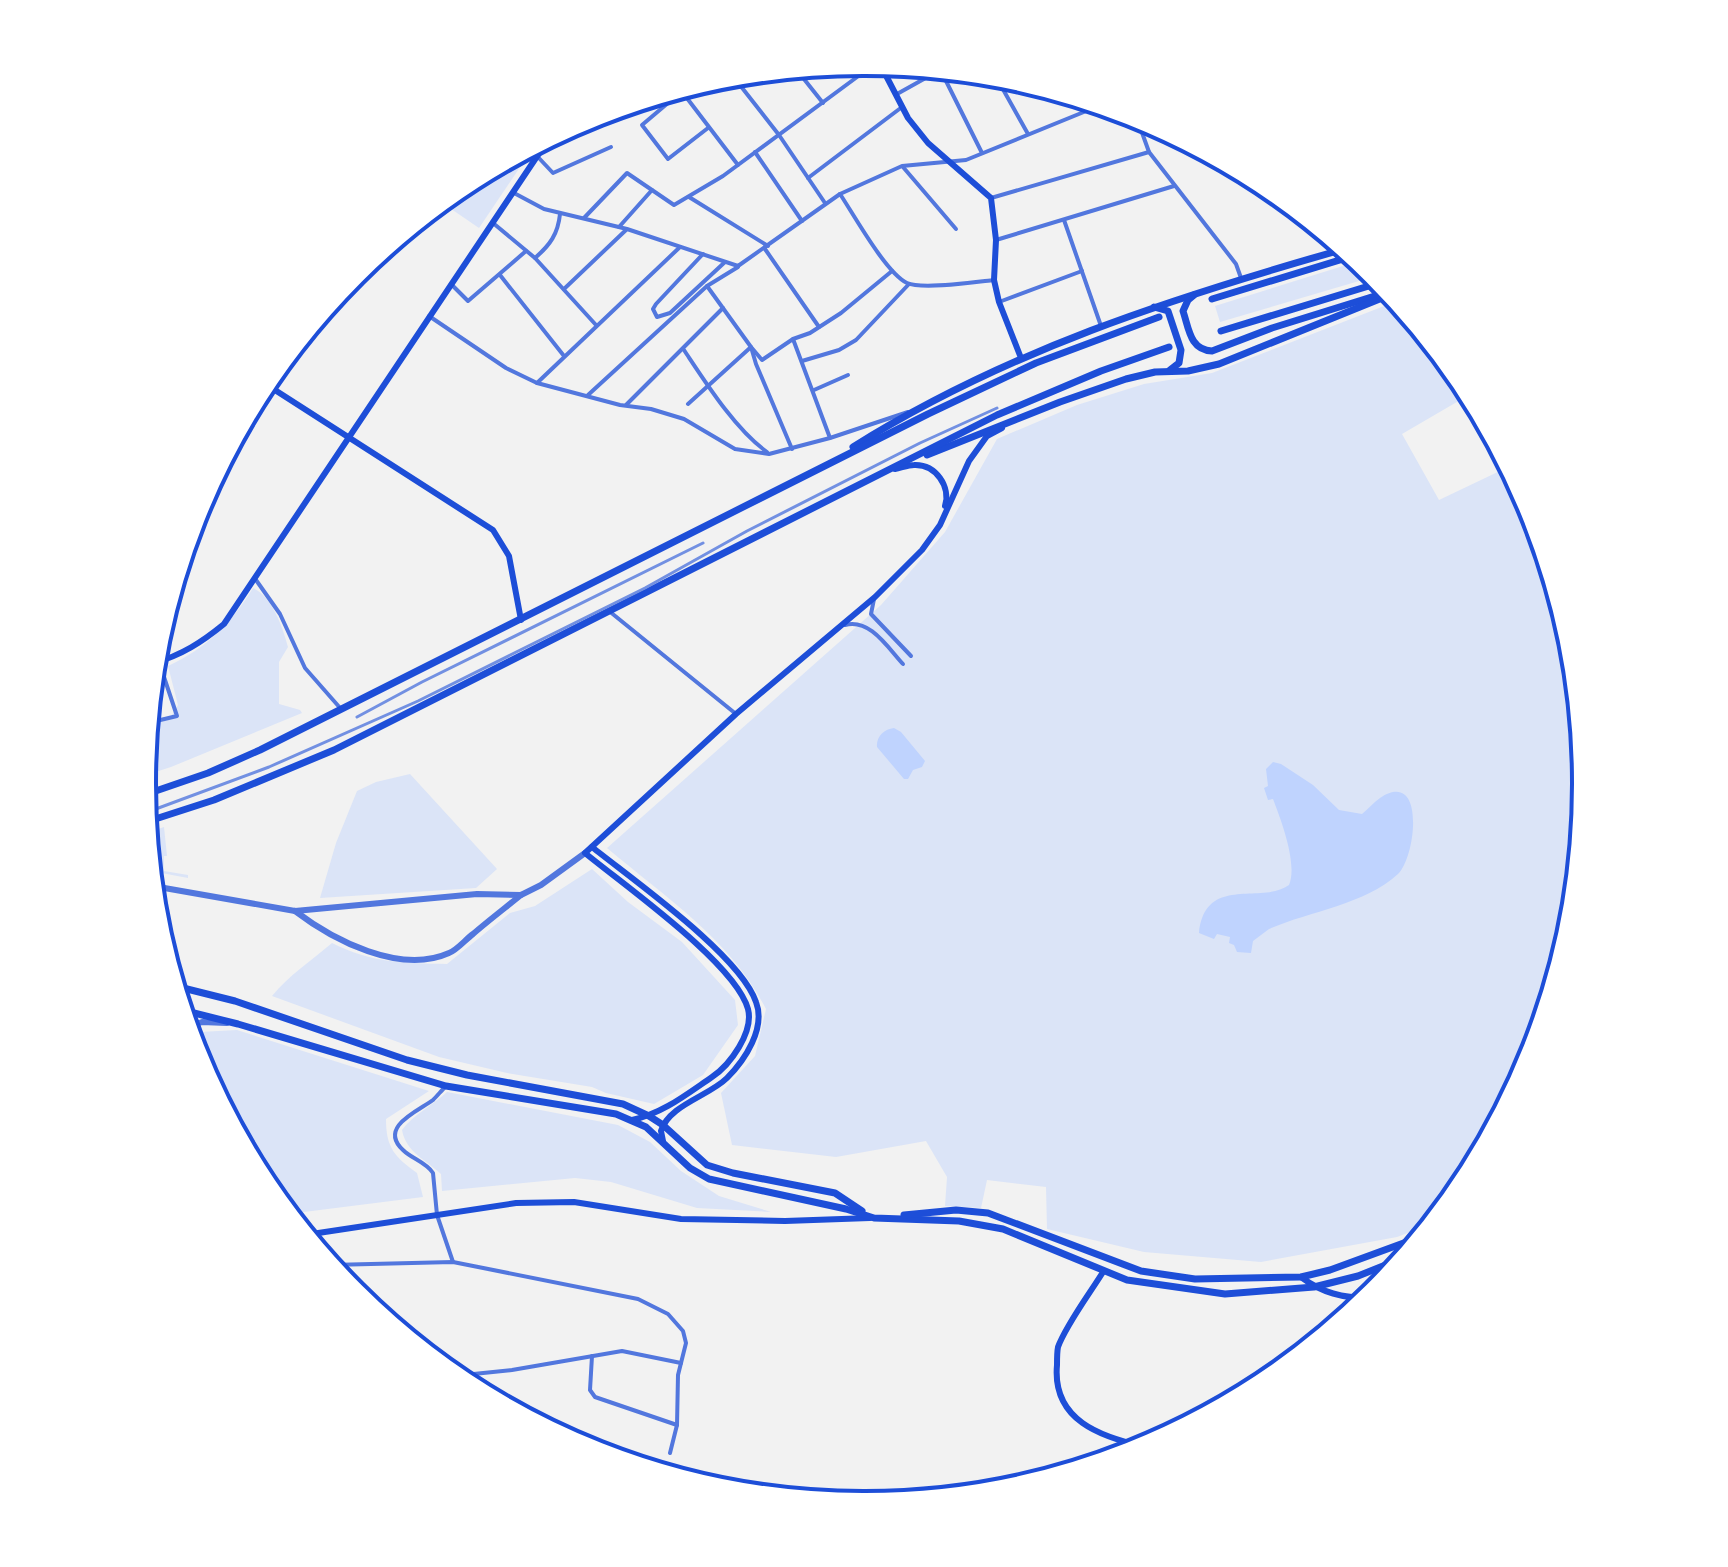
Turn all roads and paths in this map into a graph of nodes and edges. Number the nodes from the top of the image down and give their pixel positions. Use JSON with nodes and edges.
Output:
{"nodes":[{"id":1,"x":860,"y":76,"type":"edge"},
{"id":2,"x":885,"y":77,"type":"edge"},
{"id":3,"x":804,"y":79,"type":"edge"},
{"id":4,"x":923,"y":79,"type":"edge"},
{"id":5,"x":946,"y":81,"type":"edge"},
{"id":6,"x":741,"y":87,"type":"edge"},
{"id":7,"x":1004,"y":90,"type":"edge"},
{"id":8,"x":895,"y":95,"type":"junction"},
{"id":9,"x":686,"y":99,"type":"edge"},
{"id":10,"x":823,"y":103,"type":"junction"},
{"id":11,"x":664,"y":105,"type":"edge"},
{"id":12,"x":902,"y":107,"type":"junction"},
{"id":13,"x":1084,"y":112,"type":"edge"},
{"id":14,"x":708,"y":128,"type":"junction"},
{"id":15,"x":1142,"y":133,"type":"edge"},
{"id":16,"x":1028,"y":134,"type":"junction"},
{"id":17,"x":779,"y":135,"type":"junction"},
{"id":18,"x":611,"y":147,"type":"dead end"},
{"id":19,"x":755,"y":152,"type":"junction"},
{"id":20,"x":1149,"y":152,"type":"junction"},
{"id":21,"x":982,"y":153,"type":"junction"},
{"id":22,"x":537,"y":156,"type":"joint"},
{"id":23,"x":949,"y":164,"type":"junction"},
{"id":24,"x":738,"y":165,"type":"junction"},
{"id":25,"x":902,"y":166,"type":"junction"},
{"id":26,"x":808,"y":178,"type":"junction"},
{"id":27,"x":1174,"y":186,"type":"junction"},
{"id":28,"x":652,"y":190,"type":"junction"},
{"id":29,"x":514,"y":193,"type":"junction"},
{"id":30,"x":840,"y":194,"type":"junction"},
{"id":31,"x":689,"y":197,"type":"junction"},
{"id":32,"x":991,"y":198,"type":"junction"},
{"id":33,"x":825,"y":203,"type":"junction"},
{"id":34,"x":561,"y":213,"type":"junction"},
{"id":35,"x":584,"y":219,"type":"junction"},
{"id":36,"x":1064,"y":220,"type":"junction"},
{"id":37,"x":802,"y":221,"type":"junction"},
{"id":38,"x":493,"y":223,"type":"junction"},
{"id":39,"x":619,"y":227,"type":"junction"},
{"id":40,"x":627,"y":229,"type":"junction"},
{"id":41,"x":956,"y":229,"type":"dead end"},
{"id":42,"x":996,"y":240,"type":"junction"},
{"id":43,"x":681,"y":246,"type":"junction"},
{"id":44,"x":767,"y":248,"type":"junction"},
{"id":45,"x":526,"y":251,"type":"junction"},
{"id":46,"x":1331,"y":253,"type":"edge"},
{"id":47,"x":703,"y":254,"type":"junction"},
{"id":48,"x":535,"y":258,"type":"junction"},
{"id":49,"x":1339,"y":260,"type":"edge"},
{"id":50,"x":725,"y":262,"type":"junction"},
{"id":51,"x":738,"y":266,"type":"junction"},
{"id":52,"x":892,"y":271,"type":"junction"},
{"id":53,"x":1082,"y":271,"type":"junction"},
{"id":54,"x":500,"y":275,"type":"junction"},
{"id":55,"x":1241,"y":278,"type":"junction"},
{"id":56,"x":994,"y":280,"type":"junction"},
{"id":57,"x":451,"y":284,"type":"junction"},
{"id":58,"x":909,"y":284,"type":"junction"},
{"id":59,"x":707,"y":286,"type":"junction"},
{"id":60,"x":1367,"y":286,"type":"edge"},
{"id":61,"x":564,"y":289,"type":"junction"},
{"id":62,"x":1196,"y":293,"type":"junction"},
{"id":63,"x":1377,"y":297,"type":"edge"},
{"id":64,"x":1378,"y":298,"type":"edge"},
{"id":65,"x":1212,"y":299,"type":"dead end"},
{"id":66,"x":999,"y":302,"type":"junction"},
{"id":67,"x":1152,"y":306,"type":"junction"},
{"id":68,"x":723,"y":308,"type":"junction"},
{"id":69,"x":429,"y":316,"type":"junction"},
{"id":70,"x":1159,"y":317,"type":"dead end"},
{"id":71,"x":596,"y":325,"type":"junction"},
{"id":72,"x":1101,"y":326,"type":"junction"},
{"id":73,"x":819,"y":327,"type":"junction"},
{"id":74,"x":1221,"y":331,"type":"dead end"},
{"id":75,"x":793,"y":339,"type":"junction"},
{"id":76,"x":751,"y":347,"type":"junction"},
{"id":77,"x":1169,"y":347,"type":"dead end"},
{"id":78,"x":684,"y":350,"type":"junction"},
{"id":79,"x":564,"y":356,"type":"junction"},
{"id":80,"x":1021,"y":358,"type":"junction"},
{"id":81,"x":802,"y":361,"type":"junction"},
{"id":82,"x":1169,"y":371,"type":"junction"},
{"id":83,"x":848,"y":375,"type":"dead end"},
{"id":84,"x":537,"y":383,"type":"junction"},
{"id":85,"x":708,"y":385,"type":"junction"},
{"id":86,"x":276,"y":390,"type":"edge"},
{"id":87,"x":813,"y":391,"type":"junction"},
{"id":88,"x":588,"y":395,"type":"junction"},
{"id":89,"x":688,"y":404,"type":"dead end"},
{"id":90,"x":625,"y":406,"type":"junction"},
{"id":91,"x":921,"y":408,"type":"junction"},
{"id":92,"x":1012,"y":422,"type":"junction"},
{"id":93,"x":348,"y":435,"type":"junction"},
{"id":94,"x":830,"y":438,"type":"junction"},
{"id":95,"x":792,"y":449,"type":"junction"},
{"id":96,"x":769,"y":454,"type":"junction"},
{"id":97,"x":813,"y":471,"type":"junction"},
{"id":98,"x":888,"y":471,"type":"junction"},
{"id":99,"x":940,"y":525,"type":"junction"},
{"id":100,"x":256,"y":580,"type":"junction"},
{"id":101,"x":875,"y":597,"type":"junction"},
{"id":102,"x":609,"y":611,"type":"junction"},
{"id":103,"x":521,"y":620,"type":"junction"},
{"id":104,"x":839,"y":627,"type":"junction"},
{"id":105,"x":911,"y":656,"type":"dead end"},
{"id":106,"x":168,"y":658,"type":"edge"},
{"id":107,"x":903,"y":664,"type":"dead end"},
{"id":108,"x":164,"y":682,"type":"edge"},
{"id":109,"x":341,"y":709,"type":"junction"},
{"id":110,"x":736,"y":714,"type":"junction"},
{"id":111,"x":160,"y":720,"type":"edge"},
{"id":112,"x":156,"y":791,"type":"edge"},
{"id":113,"x":157,"y":818,"type":"edge"},
{"id":114,"x":592,"y":847,"type":"junction"},
{"id":115,"x":585,"y":853,"type":"junction"},
{"id":116,"x":165,"y":888,"type":"edge"},
{"id":117,"x":521,"y":895,"type":"junction"},
{"id":118,"x":295,"y":911,"type":"junction"},
{"id":119,"x":188,"y":989,"type":"edge"},
{"id":120,"x":195,"y":1013,"type":"edge"},
{"id":121,"x":199,"y":1023,"type":"edge"},
{"id":122,"x":238,"y":1024,"type":"junction"},
{"id":123,"x":446,"y":1086,"type":"junction"},
{"id":124,"x":649,"y":1116,"type":"junction"},
{"id":125,"x":632,"y":1120,"type":"junction"},
{"id":126,"x":663,"y":1125,"type":"junction"},
{"id":127,"x":663,"y":1141,"type":"junction"},
{"id":128,"x":437,"y":1215,"type":"junction"},
{"id":129,"x":874,"y":1218,"type":"junction"},
{"id":130,"x":318,"y":1233,"type":"edge"},
{"id":131,"x":1401,"y":1244,"type":"edge"},
{"id":132,"x":453,"y":1262,"type":"junction"},
{"id":133,"x":346,"y":1265,"type":"edge"},
{"id":134,"x":1126,"y":1266,"type":"junction"},
{"id":135,"x":1380,"y":1267,"type":"edge"},
{"id":136,"x":1103,"y":1272,"type":"junction"},
{"id":137,"x":1301,"y":1277,"type":"junction"},
{"id":138,"x":1314,"y":1287,"type":"junction"},
{"id":139,"x":1350,"y":1296,"type":"edge"},
{"id":140,"x":592,"y":1356,"type":"junction"},
{"id":141,"x":681,"y":1363,"type":"junction"},
{"id":142,"x":474,"y":1374,"type":"edge"},
{"id":143,"x":677,"y":1425,"type":"junction"},
{"id":144,"x":1125,"y":1441,"type":"edge"},
{"id":145,"x":670,"y":1453,"type":"dead end"}],
"edges":[{"from":1,"to":10,"type":"street"},
{"from":2,"to":8,"type":"main road"},
{"from":3,"to":10,"type":"street"},
{"from":4,"to":8,"type":"street"},
{"from":5,"to":21,"type":"street"},
{"from":6,"to":17,"type":"street"},
{"from":7,"to":16,"type":"street"},
{"from":8,"to":12,"type":"main road"},
{"from":9,"to":14,"type":"street"},
{"from":10,"to":17,"type":"street"},
{"from":11,"to":14,"type":"street"},
{"from":12,"to":23,"type":"main road"},
{"from":12,"to":26,"type":"street"},
{"from":13,"to":16,"type":"street"},
{"from":14,"to":24,"type":"street"},
{"from":15,"to":20,"type":"street"},
{"from":16,"to":21,"type":"street"},
{"from":17,"to":19,"type":"street"},
{"from":17,"to":26,"type":"street"},
{"from":18,"to":22,"type":"street"},
{"from":19,"to":24,"type":"street"},
{"from":19,"to":37,"type":"street"},
{"from":20,"to":27,"type":"street"},
{"from":20,"to":32,"type":"street"},
{"from":21,"to":23,"type":"street"},
{"from":22,"to":29,"type":"main road"},
{"from":23,"to":25,"type":"street"},
{"from":23,"to":32,"type":"main road"},
{"from":24,"to":31,"type":"street"},
{"from":25,"to":30,"type":"street"},
{"from":25,"to":41,"type":"street"},
{"from":26,"to":33,"type":"street"},
{"from":27,"to":36,"type":"street"},
{"from":27,"to":55,"type":"street"},
{"from":28,"to":31,"type":"street"},
{"from":28,"to":35,"type":"street"},
{"from":28,"to":39,"type":"street"},
{"from":29,"to":34,"type":"street"},
{"from":29,"to":38,"type":"main road"},
{"from":30,"to":33,"type":"street"},
{"from":30,"to":52,"type":"street"},
{"from":31,"to":44,"type":"street"},
{"from":32,"to":42,"type":"main road"},
{"from":33,"to":37,"type":"street"},
{"from":34,"to":35,"type":"street"},
{"from":34,"to":48,"type":"street"},
{"from":35,"to":39,"type":"street"},
{"from":36,"to":42,"type":"street"},
{"from":36,"to":53,"type":"street"},
{"from":37,"to":44,"type":"street"},
{"from":38,"to":45,"type":"street"},
{"from":38,"to":57,"type":"main road"},
{"from":39,"to":40,"type":"street"},
{"from":40,"to":43,"type":"street"},
{"from":40,"to":61,"type":"street"},
{"from":42,"to":56,"type":"main road"},
{"from":43,"to":47,"type":"street"},
{"from":43,"to":71,"type":"street"},
{"from":44,"to":51,"type":"street"},
{"from":44,"to":73,"type":"street"},
{"from":45,"to":48,"type":"street"},
{"from":45,"to":54,"type":"street"},
{"from":46,"to":55,"type":"main road"},
{"from":47,"to":50,"type":"street"},
{"from":47,"to":50,"type":"street"},
{"from":48,"to":61,"type":"street"},
{"from":49,"to":65,"type":"main road"},
{"from":50,"to":51,"type":"street"},
{"from":51,"to":59,"type":"street"},
{"from":52,"to":58,"type":"street"},
{"from":52,"to":73,"type":"street"},
{"from":53,"to":66,"type":"street"},
{"from":53,"to":72,"type":"street"},
{"from":54,"to":57,"type":"street"},
{"from":54,"to":79,"type":"street"},
{"from":55,"to":62,"type":"main road"},
{"from":56,"to":58,"type":"street"},
{"from":56,"to":66,"type":"main road"},
{"from":57,"to":69,"type":"main road"},
{"from":58,"to":81,"type":"street"},
{"from":59,"to":68,"type":"street"},
{"from":59,"to":88,"type":"street"},
{"from":60,"to":74,"type":"main road"},
{"from":61,"to":71,"type":"street"},
{"from":62,"to":63,"type":"main road"},
{"from":62,"to":67,"type":"main road"},
{"from":64,"to":82,"type":"main road"},
{"from":66,"to":80,"type":"main road"},
{"from":67,"to":72,"type":"main road"},
{"from":67,"to":82,"type":"main road"},
{"from":68,"to":76,"type":"street"},
{"from":68,"to":78,"type":"street"},
{"from":69,"to":84,"type":"street"},
{"from":69,"to":93,"type":"main road"},
{"from":70,"to":97,"type":"main road"},
{"from":71,"to":79,"type":"street"},
{"from":72,"to":80,"type":"main road"},
{"from":73,"to":75,"type":"street"},
{"from":75,"to":76,"type":"street"},
{"from":75,"to":81,"type":"street"},
{"from":76,"to":85,"type":"street"},
{"from":76,"to":95,"type":"street"},
{"from":77,"to":98,"type":"main road"},
{"from":78,"to":85,"type":"street"},
{"from":78,"to":90,"type":"street"},
{"from":79,"to":84,"type":"street"},
{"from":80,"to":91,"type":"main road"},
{"from":81,"to":87,"type":"street"},
{"from":82,"to":92,"type":"main road"},
{"from":83,"to":87,"type":"street"},
{"from":84,"to":88,"type":"street"},
{"from":85,"to":89,"type":"street"},
{"from":85,"to":96,"type":"street"},
{"from":86,"to":93,"type":"main road"},
{"from":87,"to":94,"type":"street"},
{"from":88,"to":90,"type":"street"},
{"from":90,"to":96,"type":"street"},
{"from":91,"to":94,"type":"street"},
{"from":91,"to":97,"type":"main road"},
{"from":92,"to":98,"type":"main road"},
{"from":92,"to":99,"type":"main road"},
{"from":93,"to":100,"type":"main road"},
{"from":93,"to":103,"type":"main road"},
{"from":94,"to":95,"type":"street"},
{"from":95,"to":96,"type":"street"},
{"from":97,"to":103,"type":"main road"},
{"from":98,"to":99,"type":"main road"},
{"from":98,"to":102,"type":"main road"},
{"from":99,"to":101,"type":"main road"},
{"from":100,"to":106,"type":"main road"},
{"from":100,"to":109,"type":"street"},
{"from":101,"to":104,"type":"main road"},
{"from":101,"to":105,"type":"street"},
{"from":102,"to":110,"type":"street"},
{"from":102,"to":113,"type":"main road"},
{"from":103,"to":109,"type":"main road"},
{"from":104,"to":107,"type":"street"},
{"from":104,"to":110,"type":"main road"},
{"from":108,"to":111,"type":"street"},
{"from":109,"to":112,"type":"main road"},
{"from":110,"to":114,"type":"main road"},
{"from":114,"to":115,"type":"main road"},
{"from":114,"to":126,"type":"main road"},
{"from":115,"to":117,"type":"street"},
{"from":115,"to":124,"type":"main road"},
{"from":116,"to":118,"type":"street"},
{"from":117,"to":118,"type":"street"},
{"from":117,"to":118,"type":"street"},
{"from":119,"to":124,"type":"main road"},
{"from":120,"to":122,"type":"main road"},
{"from":121,"to":122,"type":"street"},
{"from":122,"to":123,"type":"main road"},
{"from":123,"to":125,"type":"main road"},
{"from":123,"to":128,"type":"street"},
{"from":124,"to":125,"type":"main road"},
{"from":124,"to":126,"type":"main road"},
{"from":125,"to":127,"type":"main road"},
{"from":126,"to":127,"type":"main road"},
{"from":126,"to":129,"type":"main road"},
{"from":127,"to":129,"type":"main road"},
{"from":128,"to":129,"type":"main road"},
{"from":128,"to":130,"type":"main road"},
{"from":128,"to":132,"type":"street"},
{"from":129,"to":134,"type":"main road"},
{"from":129,"to":136,"type":"main road"},
{"from":131,"to":137,"type":"main road"},
{"from":132,"to":133,"type":"street"},
{"from":132,"to":141,"type":"street"},
{"from":134,"to":136,"type":"main road"},
{"from":134,"to":137,"type":"main road"},
{"from":135,"to":138,"type":"main road"},
{"from":136,"to":138,"type":"main road"},
{"from":136,"to":144,"type":"main road"},
{"from":137,"to":138,"type":"main road"},
{"from":138,"to":139,"type":"main road"},
{"from":140,"to":141,"type":"street"},
{"from":140,"to":142,"type":"street"},
{"from":140,"to":143,"type":"street"},
{"from":141,"to":143,"type":"street"},
{"from":143,"to":145,"type":"street"}]}
